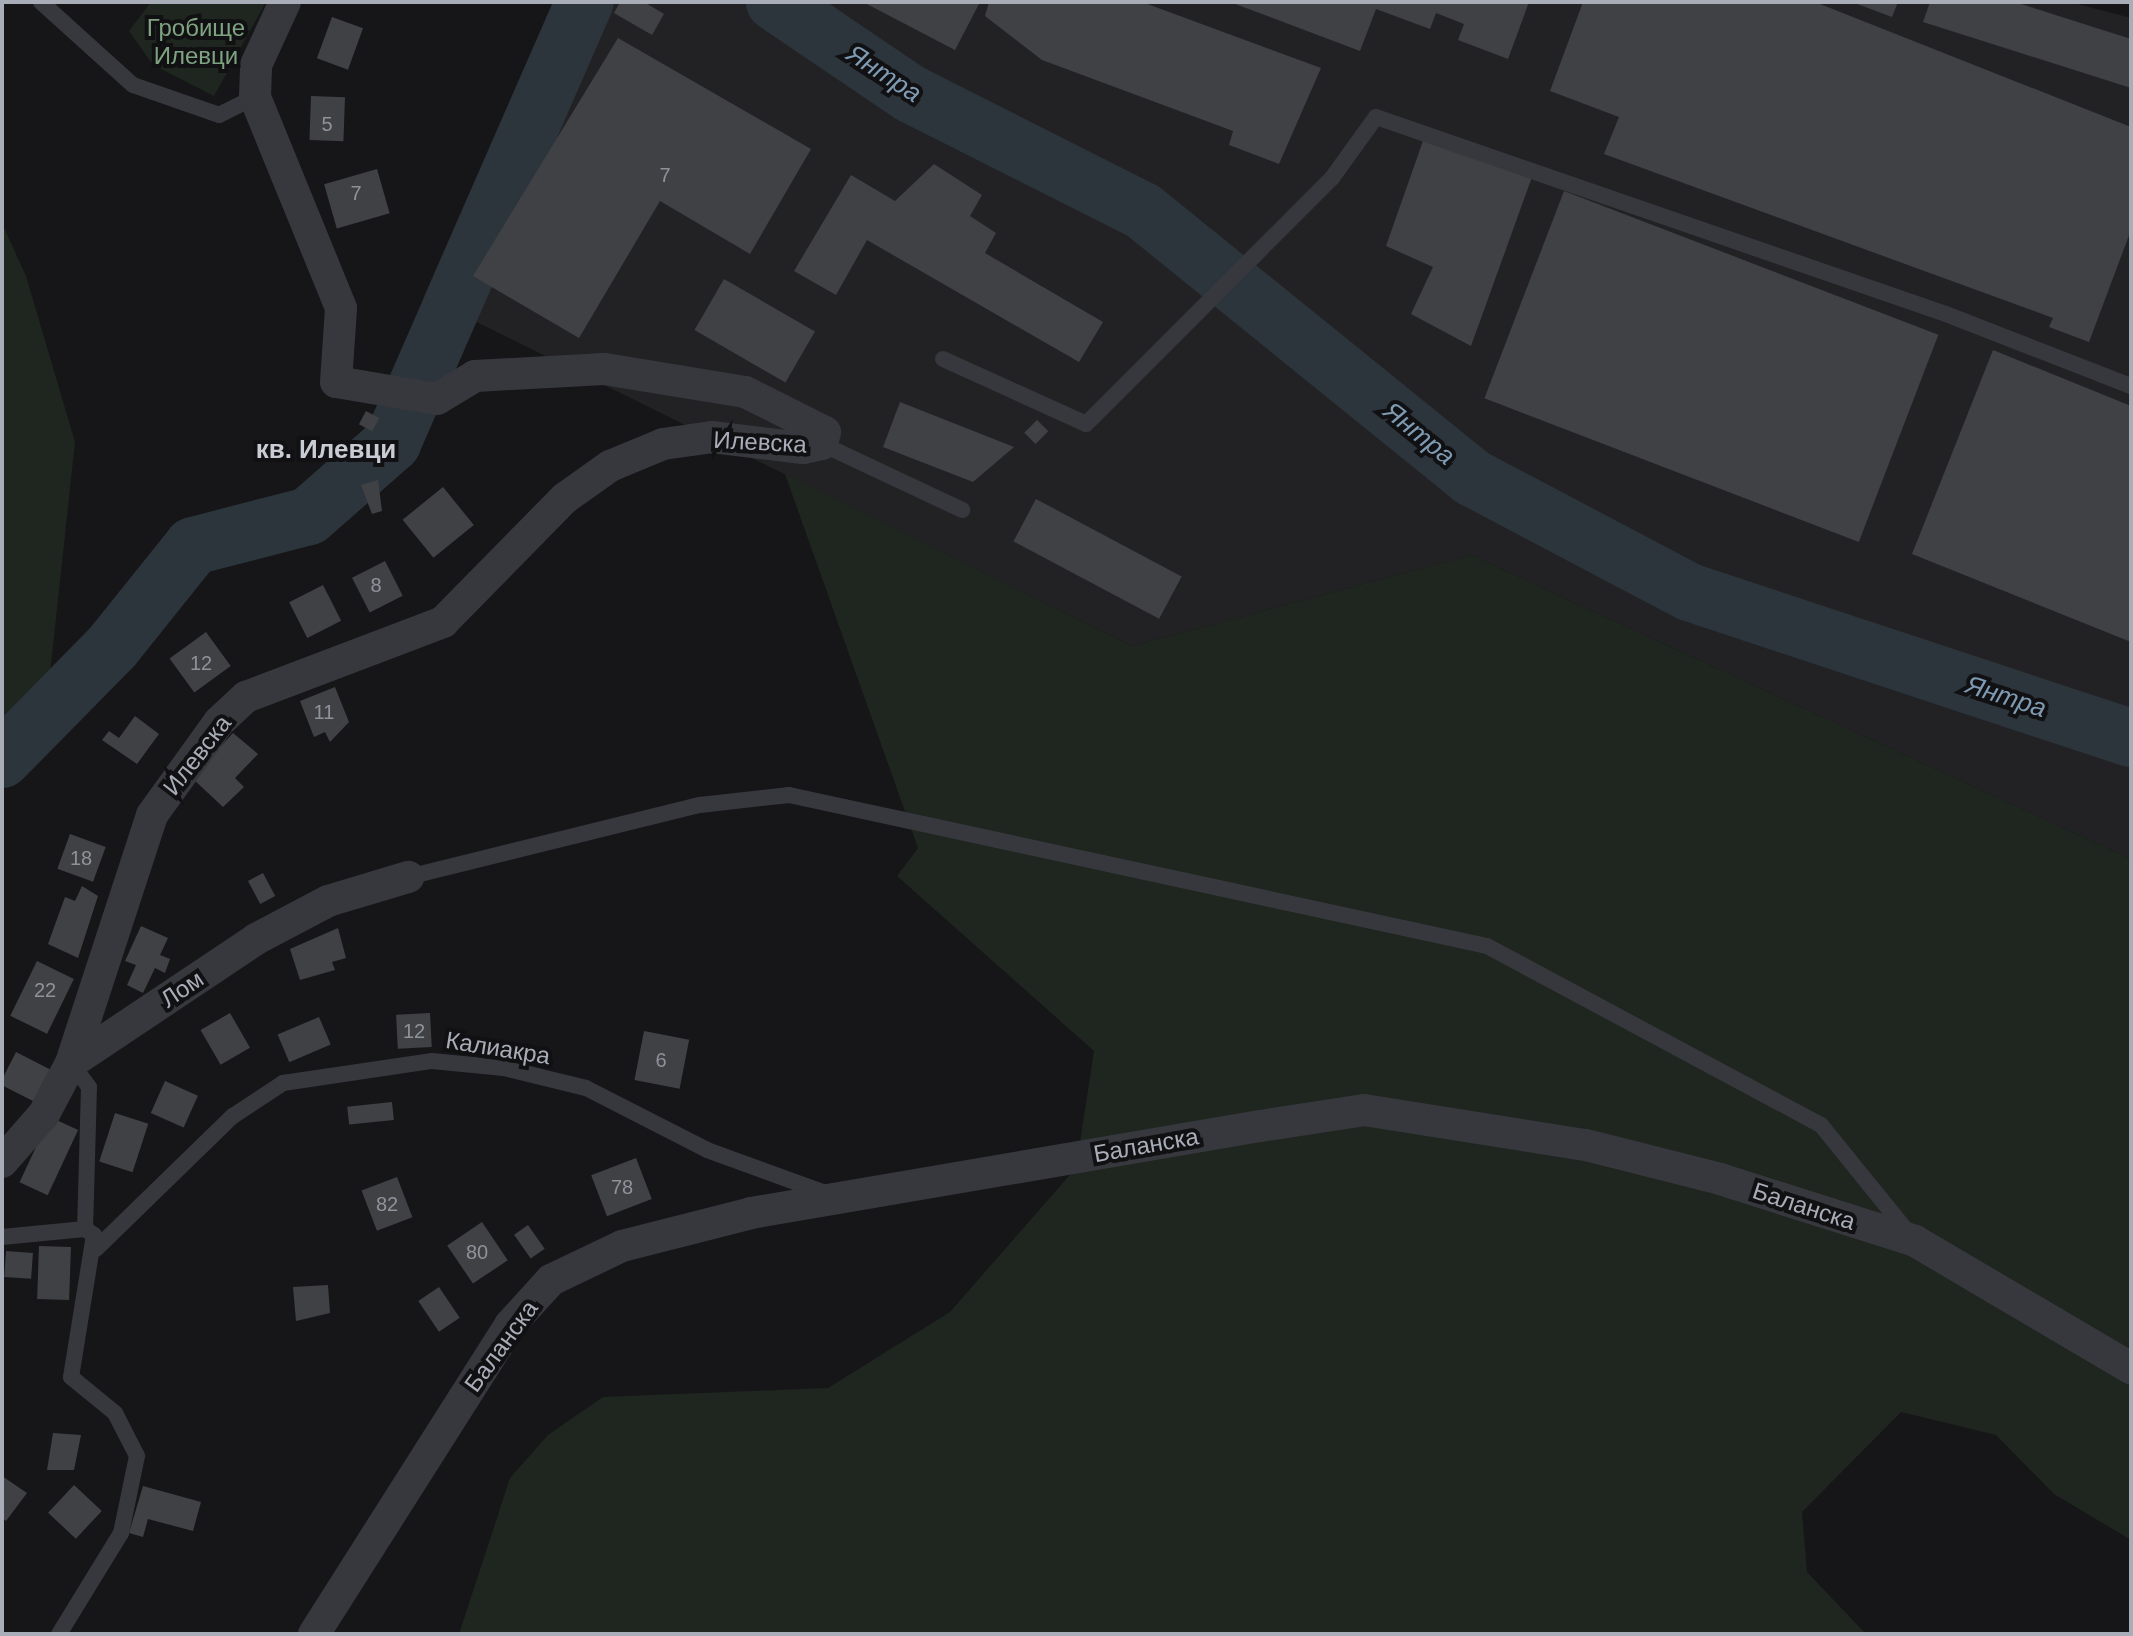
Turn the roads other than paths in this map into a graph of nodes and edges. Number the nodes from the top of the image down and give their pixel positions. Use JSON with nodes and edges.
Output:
{"nodes":[{"id":1,"x":41,"y":2,"type":"edge"},
{"id":2,"x":285,"y":2,"type":"edge"},
{"id":3,"x":255,"y":97,"type":"junction"},
{"id":4,"x":943,"y":359,"type":"dead end"},
{"id":5,"x":2131,"y":386,"type":"edge"},
{"id":6,"x":822,"y":444,"type":"junction"},
{"id":7,"x":962,"y":510,"type":"dead end"},
{"id":8,"x":408,"y":877,"type":"joint"},
{"id":9,"x":71,"y":1063,"type":"junction"},
{"id":10,"x":2,"y":1162,"type":"edge"},
{"id":11,"x":839,"y":1198,"type":"junction"},
{"id":12,"x":85,"y":1229,"type":"junction"},
{"id":13,"x":2,"y":1237,"type":"edge"},
{"id":14,"x":1915,"y":1241,"type":"junction"},
{"id":15,"x":96,"y":1249,"type":"junction"},
{"id":16,"x":2131,"y":1368,"type":"edge"},
{"id":17,"x":59,"y":1634,"type":"edge"},
{"id":18,"x":314,"y":1634,"type":"edge"}],
"edges":[{"from":1,"to":3,"type":"lane"},
{"from":2,"to":3,"type":"street","name":"Илевска"},
{"from":3,"to":6,"type":"street","name":"Илевска"},
{"from":4,"to":5,"type":"lane"},
{"from":6,"to":7,"type":"lane"},
{"from":6,"to":9,"type":"street","name":"Илевска"},
{"from":8,"to":9,"type":"street","name":"Лом"},
{"from":8,"to":14,"type":"lane"},
{"from":9,"to":10,"type":"street","name":"Лом"},
{"from":9,"to":12,"type":"lane"},
{"from":11,"to":14,"type":"street","name":"Баланска"},
{"from":11,"to":15,"type":"lane","name":"Калиакра"},
{"from":11,"to":18,"type":"street","name":"Баланска"},
{"from":12,"to":13,"type":"lane"},
{"from":12,"to":15,"type":"lane"},
{"from":14,"to":16,"type":"street","name":"Баланска"},
{"from":15,"to":17,"type":"lane"}]}
